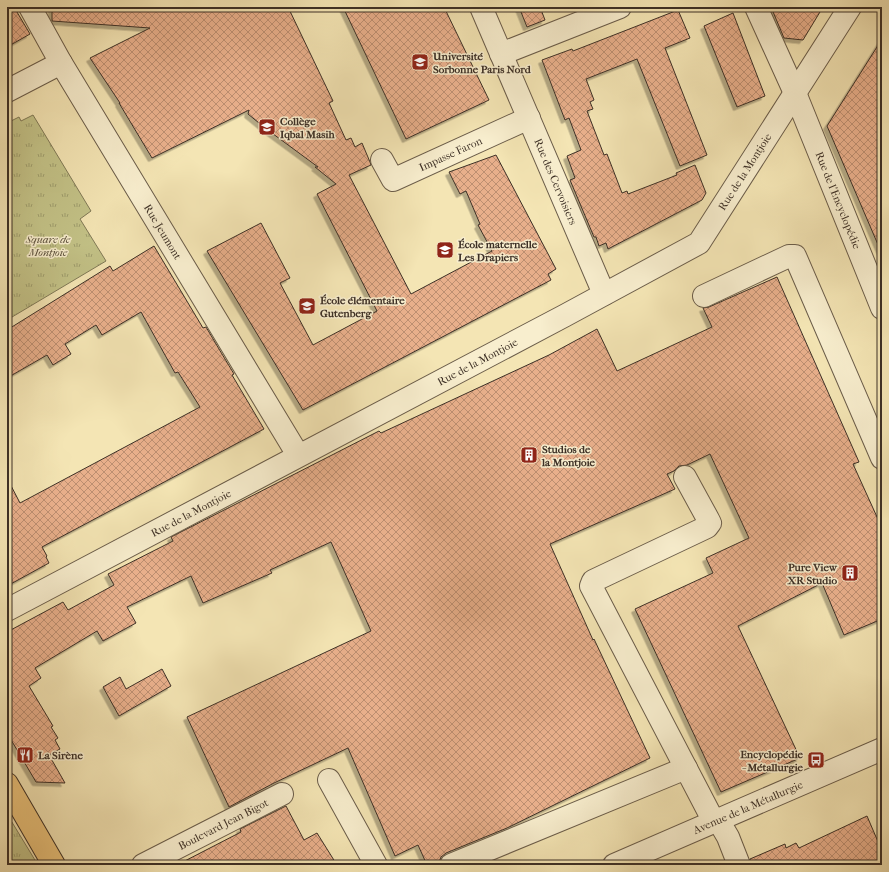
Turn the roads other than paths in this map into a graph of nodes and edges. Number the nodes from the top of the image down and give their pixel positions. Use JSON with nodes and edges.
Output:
{"nodes":[{"id":1,"x":30,"y":7,"type":"edge"},
{"id":2,"x":481,"y":7,"type":"edge"},
{"id":3,"x":620,"y":7,"type":"edge"},
{"id":4,"x":756,"y":7,"type":"edge"},
{"id":5,"x":850,"y":7,"type":"edge"},
{"id":6,"x":505,"y":61,"type":"junction"},
{"id":7,"x":61,"y":63,"type":"junction"},
{"id":8,"x":7,"y":91,"type":"edge"},
{"id":9,"x":795,"y":93,"type":"junction"},
{"id":10,"x":529,"y":118,"type":"junction"},
{"id":11,"x":382,"y":160,"type":"dead end"},
{"id":12,"x":604,"y":294,"type":"junction"},
{"id":13,"x":704,"y":296,"type":"dead end"},
{"id":14,"x":882,"y":308,"type":"edge"},
{"id":15,"x":298,"y":455,"type":"junction"},
{"id":16,"x":882,"y":458,"type":"edge"},
{"id":17,"x":684,"y":477,"type":"dead end"},
{"id":18,"x":7,"y":610,"type":"edge"},
{"id":19,"x":882,"y":749,"type":"edge"},
{"id":20,"x":686,"y":768,"type":"junction"},
{"id":21,"x":329,"y":780,"type":"dead end"},
{"id":22,"x":7,"y":784,"type":"edge"},
{"id":23,"x":282,"y":794,"type":"dead end"},
{"id":24,"x":716,"y":821,"type":"junction"},
{"id":25,"x":54,"y":865,"type":"edge"},
{"id":26,"x":143,"y":865,"type":"edge"},
{"id":27,"x":376,"y":865,"type":"edge"},
{"id":28,"x":451,"y":865,"type":"edge"},
{"id":29,"x":614,"y":865,"type":"edge"},
{"id":30,"x":739,"y":865,"type":"edge"}],
"edges":[{"from":1,"to":7,"type":"street","name":"Rue Jeumont"},
{"from":2,"to":6,"type":"street","name":"Rue des Cervoisiers"},
{"from":3,"to":6,"type":"street"},
{"from":4,"to":9,"type":"street","name":"Rue de l'Encyclopédie"},
{"from":5,"to":9,"type":"street","name":"Rue de la Montjoie"},
{"from":6,"to":10,"type":"street","name":"Rue des Cervoisiers"},
{"from":7,"to":8,"type":"street"},
{"from":7,"to":15,"type":"street","name":"Rue Jeumont"},
{"from":9,"to":12,"type":"street","name":"Rue de la Montjoie"},
{"from":9,"to":14,"type":"street","name":"Rue de l'Encyclopédie"},
{"from":10,"to":11,"type":"street","name":"Impasse Faron"},
{"from":10,"to":12,"type":"street","name":"Rue des Cervoisiers"},
{"from":12,"to":15,"type":"street","name":"Rue de la Montjoie"},
{"from":13,"to":16,"type":"street"},
{"from":15,"to":18,"type":"street","name":"Rue de la Montjoie"},
{"from":17,"to":20,"type":"street"},
{"from":19,"to":24,"type":"street","name":"Avenue de la Métallurgie"},
{"from":20,"to":24,"type":"street"},
{"from":20,"to":28,"type":"street"},
{"from":21,"to":27,"type":"street"},
{"from":22,"to":25,"type":"main road"},
{"from":23,"to":26,"type":"street","name":"Boulevard Jean Bigot"},
{"from":24,"to":29,"type":"street","name":"Avenue de la Métallurgie"},
{"from":24,"to":30,"type":"street"}]}
